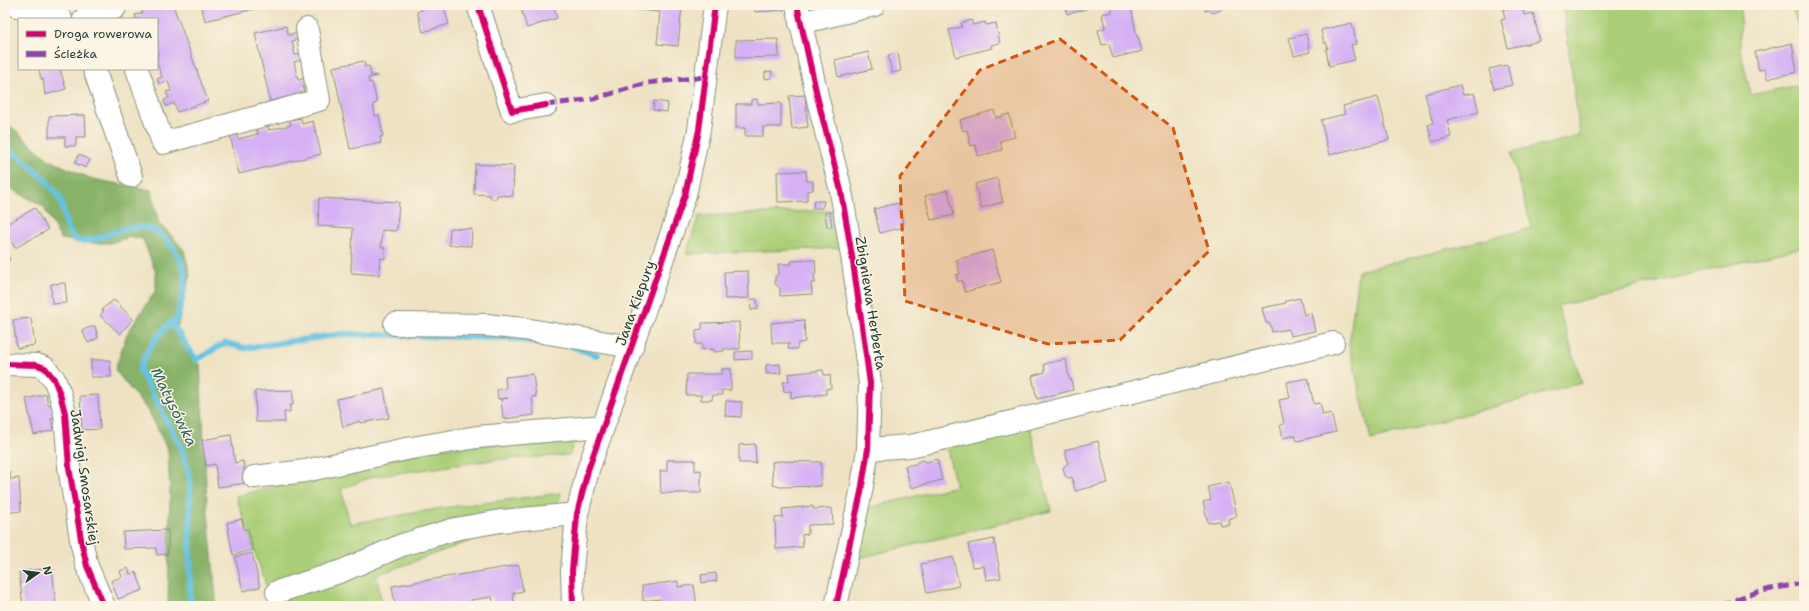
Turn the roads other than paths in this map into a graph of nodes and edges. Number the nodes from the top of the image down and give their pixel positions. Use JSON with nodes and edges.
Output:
{"nodes":[{"id":1,"x":14,"y":5,"type":"edge"},
{"id":2,"x":715,"y":5,"type":"edge"},
{"id":3,"x":874,"y":5,"type":"edge"},
{"id":4,"x":478,"y":6,"type":"edge"},
{"id":5,"x":116,"y":11,"type":"edge"},
{"id":6,"x":799,"y":14,"type":"edge"},
{"id":7,"x":59,"y":18,"type":"edge"},
{"id":8,"x":88,"y":18,"type":"edge"},
{"id":9,"x":307,"y":29,"type":"dead end"},
{"id":10,"x":94,"y":70,"type":"edge"},
{"id":11,"x":137,"y":70,"type":"edge"},
{"id":12,"x":546,"y":105,"type":"dead end"},
{"id":13,"x":131,"y":176,"type":"dead end"},
{"id":14,"x":395,"y":324,"type":"dead end"},
{"id":15,"x":1333,"y":343,"type":"dead end"},
{"id":16,"x":632,"y":347,"type":"junction"},
{"id":17,"x":5,"y":364,"type":"edge"},
{"id":18,"x":604,"y":426,"type":"junction"},
{"id":19,"x":868,"y":449,"type":"junction"},
{"id":20,"x":254,"y":477,"type":"dead end"},
{"id":21,"x":577,"y":514,"type":"junction"},
{"id":22,"x":277,"y":592,"type":"dead end"},
{"id":23,"x":104,"y":606,"type":"edge"},
{"id":24,"x":574,"y":606,"type":"edge"},
{"id":25,"x":836,"y":606,"type":"edge"}],
"edges":[{"from":1,"to":7,"type":"street"},
{"from":2,"to":16,"type":"street","name":"Jana Kiepury"},
{"from":3,"to":6,"type":"street"},
{"from":4,"to":12,"type":"street"},
{"from":5,"to":8,"type":"street"},
{"from":6,"to":19,"type":"street","name":"Zbigniewa Herberta"},
{"from":9,"to":11,"type":"street"},
{"from":10,"to":13,"type":"street"},
{"from":14,"to":16,"type":"street"},
{"from":15,"to":19,"type":"street"},
{"from":16,"to":18,"type":"street","name":"Jana Kiepury"},
{"from":17,"to":23,"type":"street","name":"Jadwigi Smosarskiej"},
{"from":18,"to":20,"type":"street"},
{"from":18,"to":21,"type":"street","name":"Jana Kiepury"},
{"from":19,"to":25,"type":"street","name":"Zbigniewa Herberta"},
{"from":21,"to":22,"type":"street"},
{"from":21,"to":24,"type":"street","name":"Jana Kiepury"}]}
